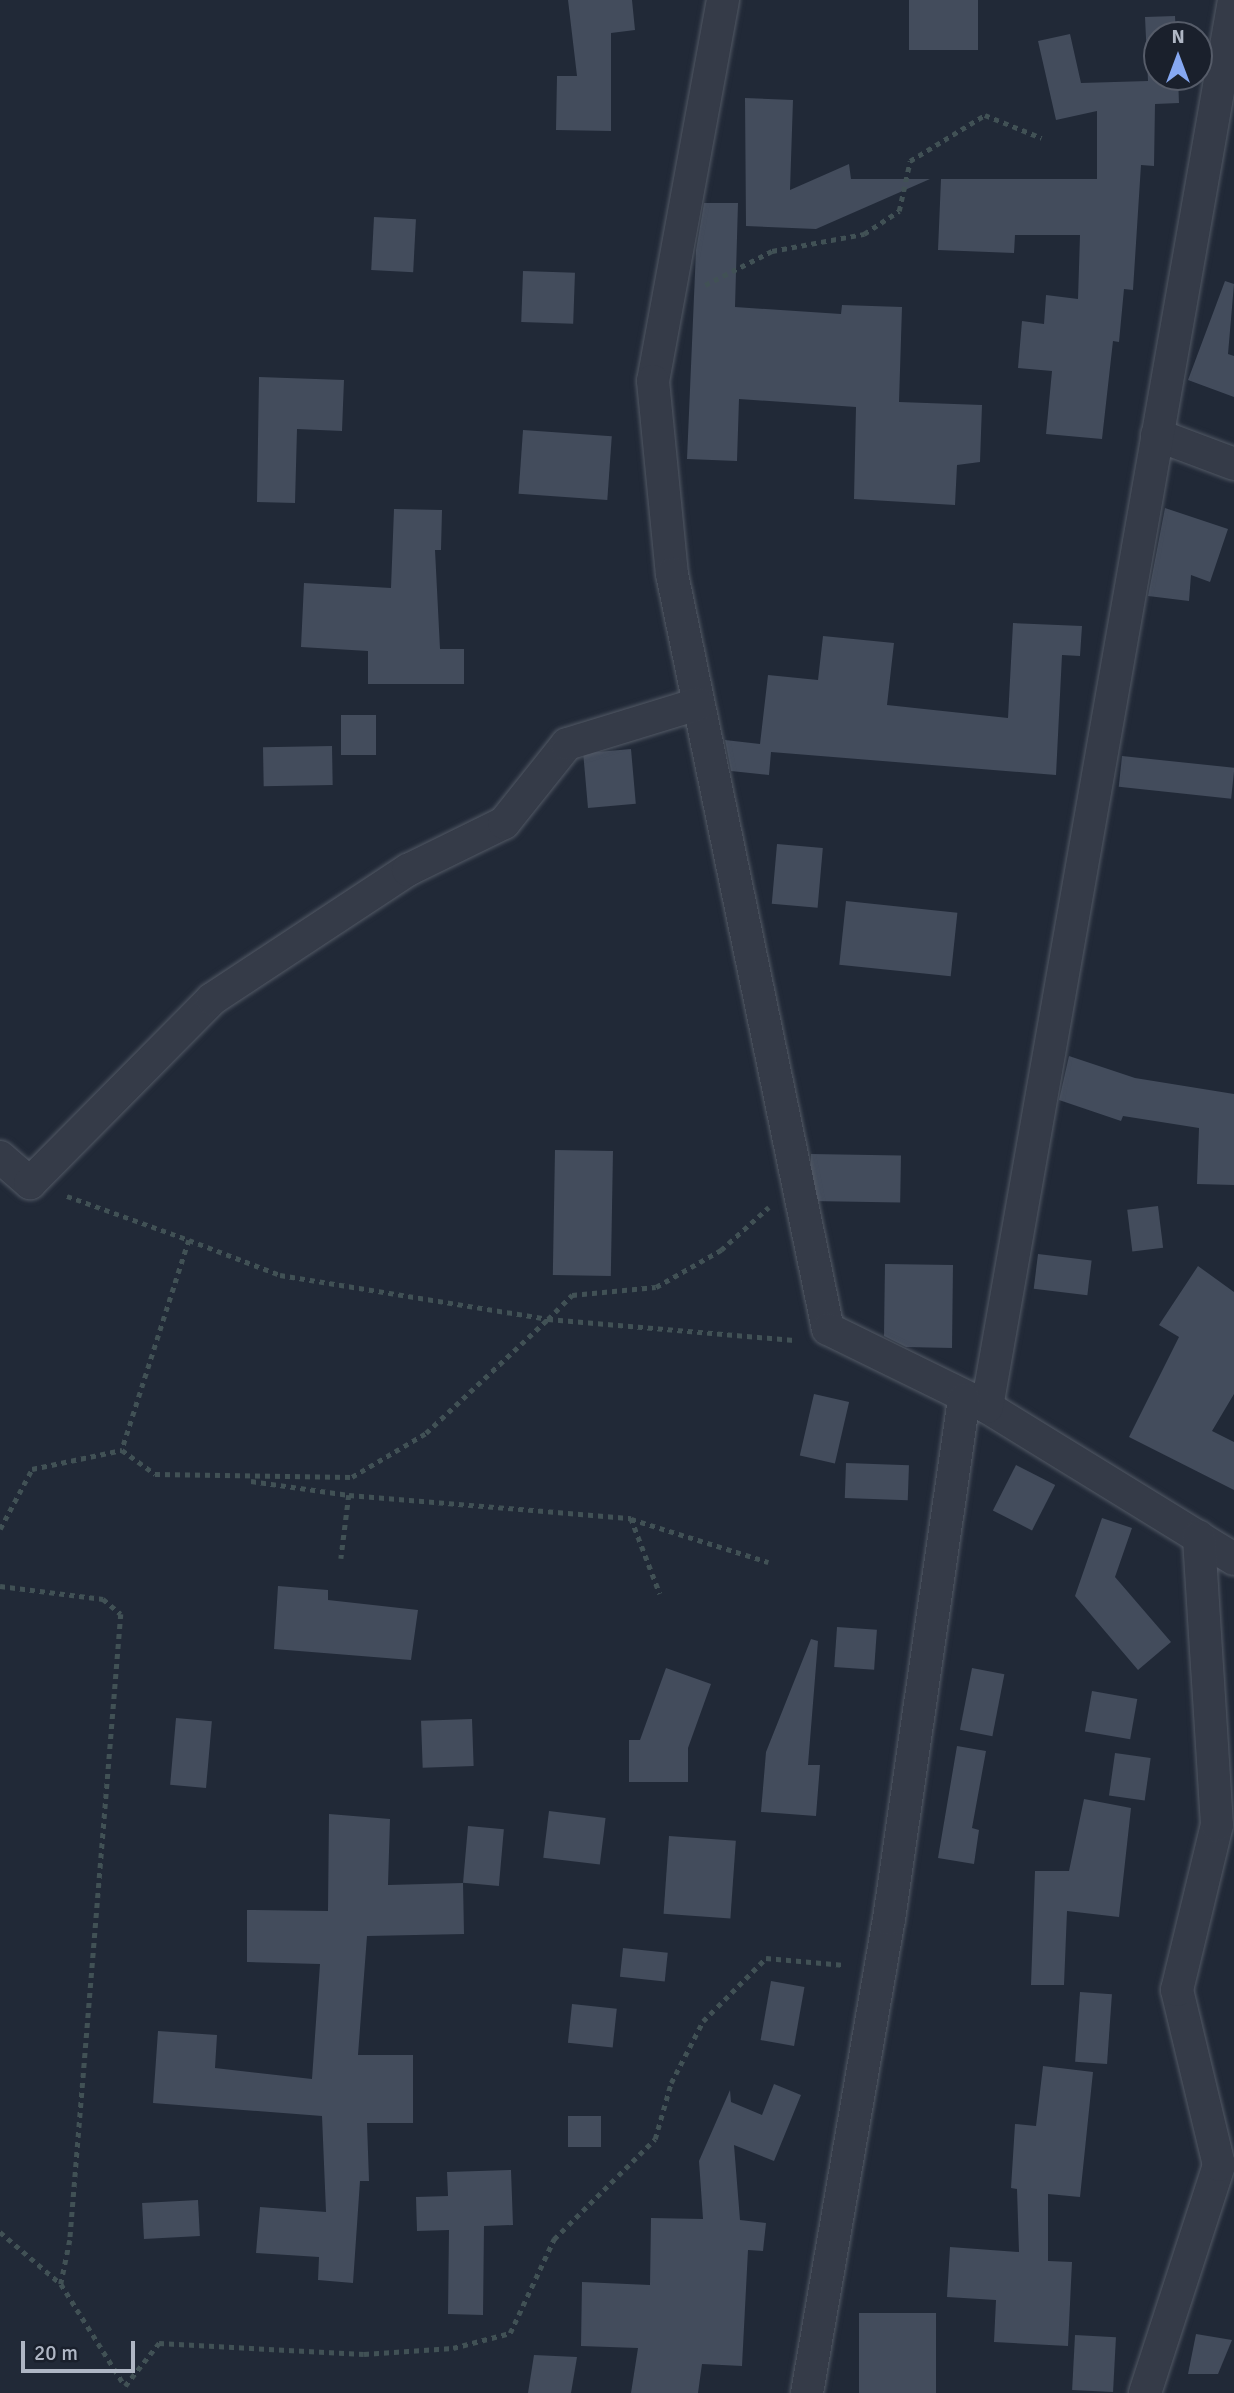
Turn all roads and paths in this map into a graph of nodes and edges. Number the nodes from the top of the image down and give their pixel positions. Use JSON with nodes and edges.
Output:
{"nodes":[{"id":1,"x":723,"y":0,"type":"edge"},
{"id":2,"x":1234,"y":0,"type":"edge"},
{"id":3,"x":1042,"y":138,"type":"dead end"},
{"id":4,"x":667,"y":304,"type":"junction"},
{"id":5,"x":1157,"y":435,"type":"junction"},
{"id":6,"x":1234,"y":464,"type":"edge"},
{"id":7,"x":698,"y":704,"type":"junction"},
{"id":8,"x":0,"y":1157,"type":"edge"},
{"id":9,"x":798,"y":1182,"type":"junction"},
{"id":10,"x":30,"y":1183,"type":"junction"},
{"id":11,"x":189,"y":1240,"type":"junction"},
{"id":12,"x":548,"y":1318,"type":"junction"},
{"id":13,"x":810,"y":1344,"type":"dead end"},
{"id":14,"x":975,"y":1403,"type":"junction"},
{"id":15,"x":122,"y":1450,"type":"junction"},
{"id":16,"x":236,"y":1479,"type":"junction"},
{"id":17,"x":349,"y":1495,"type":"junction"},
{"id":18,"x":631,"y":1518,"type":"junction"},
{"id":19,"x":0,"y":1529,"type":"edge"},
{"id":20,"x":1199,"y":1537,"type":"junction"},
{"id":21,"x":341,"y":1559,"type":"dead end"},
{"id":22,"x":1234,"y":1559,"type":"edge"},
{"id":23,"x":768,"y":1562,"type":"dead end"},
{"id":24,"x":0,"y":1586,"type":"edge"},
{"id":25,"x":660,"y":1594,"type":"dead end"},
{"id":26,"x":881,"y":1968,"type":"junction"},
{"id":27,"x":0,"y":2232,"type":"edge"},
{"id":28,"x":61,"y":2284,"type":"junction"},
{"id":29,"x":807,"y":2393,"type":"edge"},
{"id":30,"x":1145,"y":2393,"type":"edge"}],
"edges":[{"from":1,"to":4,"type":"street"},
{"from":2,"to":5,"type":"street"},
{"from":3,"to":4,"type":"path"},
{"from":4,"to":7,"type":"street"},
{"from":5,"to":6,"type":"street"},
{"from":5,"to":14,"type":"street"},
{"from":7,"to":9,"type":"street"},
{"from":7,"to":10,"type":"street"},
{"from":8,"to":10,"type":"street"},
{"from":9,"to":12,"type":"path"},
{"from":9,"to":14,"type":"street"},
{"from":10,"to":11,"type":"path"},
{"from":11,"to":12,"type":"path"},
{"from":11,"to":15,"type":"path"},
{"from":12,"to":13,"type":"path"},
{"from":12,"to":16,"type":"path"},
{"from":14,"to":20,"type":"street"},
{"from":14,"to":26,"type":"street"},
{"from":15,"to":16,"type":"path"},
{"from":15,"to":19,"type":"path"},
{"from":16,"to":17,"type":"path"},
{"from":17,"to":18,"type":"path"},
{"from":17,"to":21,"type":"path"},
{"from":18,"to":23,"type":"path"},
{"from":18,"to":25,"type":"path"},
{"from":20,"to":22,"type":"street"},
{"from":20,"to":30,"type":"street"},
{"from":24,"to":28,"type":"path"},
{"from":26,"to":28,"type":"path"},
{"from":26,"to":29,"type":"street"},
{"from":27,"to":28,"type":"path"}]}
